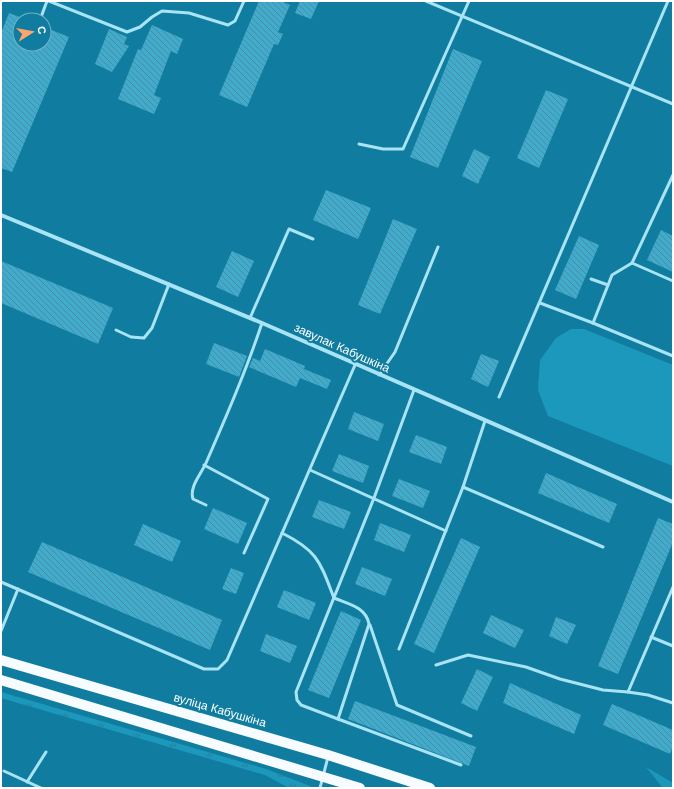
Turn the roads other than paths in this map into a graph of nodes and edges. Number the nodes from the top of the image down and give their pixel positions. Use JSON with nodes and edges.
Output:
{"nodes":[{"id":1,"x":48,"y":1,"type":"edge"},
{"id":2,"x":244,"y":1,"type":"edge"},
{"id":3,"x":426,"y":1,"type":"edge"},
{"id":4,"x":469,"y":1,"type":"edge"},
{"id":5,"x":668,"y":1,"type":"edge"},
{"id":6,"x":43,"y":12,"type":"edge"},
{"id":7,"x":462,"y":16,"type":"junction"},
{"id":8,"x":632,"y":87,"type":"junction"},
{"id":9,"x":673,"y":104,"type":"edge"},
{"id":10,"x":359,"y":144,"type":"dead end"},
{"id":11,"x":673,"y":175,"type":"edge"},
{"id":12,"x":1,"y":214,"type":"edge"},
{"id":13,"x":313,"y":239,"type":"dead end"},
{"id":14,"x":438,"y":247,"type":"dead end"},
{"id":15,"x":632,"y":263,"type":"junction"},
{"id":16,"x":591,"y":279,"type":"dead end"},
{"id":17,"x":673,"y":281,"type":"edge"},
{"id":18,"x":169,"y":284,"type":"junction"},
{"id":19,"x":608,"y":285,"type":"junction"},
{"id":20,"x":540,"y":303,"type":"junction"},
{"id":21,"x":250,"y":318,"type":"junction"},
{"id":22,"x":594,"y":322,"type":"junction"},
{"id":23,"x":262,"y":323,"type":"junction"},
{"id":24,"x":116,"y":330,"type":"dead end"},
{"id":25,"x":673,"y":356,"type":"edge"},
{"id":26,"x":355,"y":365,"type":"junction"},
{"id":27,"x":379,"y":375,"type":"junction"},
{"id":28,"x":414,"y":390,"type":"junction"},
{"id":29,"x":499,"y":397,"type":"dead end"},
{"id":30,"x":485,"y":421,"type":"junction"},
{"id":31,"x":204,"y":465,"type":"junction"},
{"id":32,"x":310,"y":470,"type":"junction"},
{"id":33,"x":463,"y":487,"type":"junction"},
{"id":34,"x":374,"y":498,"type":"junction"},
{"id":35,"x":673,"y":502,"type":"edge"},
{"id":36,"x":206,"y":505,"type":"dead end"},
{"id":37,"x":446,"y":531,"type":"junction"},
{"id":38,"x":282,"y":532,"type":"junction"},
{"id":39,"x":603,"y":547,"type":"dead end"},
{"id":40,"x":244,"y":553,"type":"dead end"},
{"id":41,"x":1,"y":582,"type":"edge"},
{"id":42,"x":673,"y":587,"type":"edge"},
{"id":43,"x":18,"y":589,"type":"junction"},
{"id":44,"x":334,"y":598,"type":"junction"},
{"id":45,"x":369,"y":624,"type":"junction"},
{"id":46,"x":1,"y":631,"type":"edge"},
{"id":47,"x":651,"y":637,"type":"junction"},
{"id":48,"x":673,"y":646,"type":"edge"},
{"id":49,"x":399,"y":649,"type":"dead end"},
{"id":50,"x":1,"y":660,"type":"edge"},
{"id":51,"x":436,"y":665,"type":"dead end"},
{"id":52,"x":1,"y":680,"type":"edge"},
{"id":53,"x":628,"y":692,"type":"junction"},
{"id":54,"x":673,"y":703,"type":"edge"},
{"id":55,"x":338,"y":719,"type":"junction"},
{"id":56,"x":471,"y":736,"type":"dead end"},
{"id":57,"x":46,"y":752,"type":"dead end"},
{"id":58,"x":328,"y":755,"type":"junction"},
{"id":59,"x":461,"y":765,"type":"dead end"},
{"id":60,"x":4,"y":771,"type":"dead end"},
{"id":61,"x":323,"y":777,"type":"junction"},
{"id":62,"x":27,"y":782,"type":"junction"},
{"id":63,"x":41,"y":788,"type":"edge"},
{"id":64,"x":320,"y":788,"type":"edge"},
{"id":65,"x":360,"y":788,"type":"edge"},
{"id":66,"x":430,"y":788,"type":"edge"}],
"edges":[{"from":1,"to":2,"type":"lane"},
{"from":1,"to":6,"type":"lane"},
{"from":3,"to":7,"type":"lane"},
{"from":4,"to":7,"type":"lane"},
{"from":5,"to":8,"type":"lane"},
{"from":7,"to":8,"type":"lane"},
{"from":7,"to":10,"type":"lane"},
{"from":8,"to":9,"type":"lane"},
{"from":8,"to":20,"type":"lane"},
{"from":11,"to":15,"type":"lane"},
{"from":12,"to":18,"type":"street","name":"завулак Кабушкіна"},
{"from":13,"to":21,"type":"lane"},
{"from":14,"to":27,"type":"lane"},
{"from":15,"to":17,"type":"lane"},
{"from":15,"to":19,"type":"lane"},
{"from":16,"to":19,"type":"lane"},
{"from":18,"to":21,"type":"street","name":"завулак Кабушкіна"},
{"from":18,"to":24,"type":"lane"},
{"from":19,"to":22,"type":"lane"},
{"from":20,"to":22,"type":"lane"},
{"from":20,"to":29,"type":"lane"},
{"from":21,"to":23,"type":"street","name":"завулак Кабушкіна"},
{"from":22,"to":25,"type":"lane"},
{"from":23,"to":26,"type":"street","name":"завулак Кабушкіна"},
{"from":23,"to":31,"type":"lane"},
{"from":26,"to":27,"type":"street","name":"завулак Кабушкіна"},
{"from":26,"to":32,"type":"lane"},
{"from":27,"to":28,"type":"street","name":"завулак Кабушкіна"},
{"from":28,"to":30,"type":"street","name":"завулак Кабушкіна"},
{"from":28,"to":34,"type":"lane"},
{"from":30,"to":33,"type":"lane"},
{"from":30,"to":35,"type":"street","name":"завулак Кабушкіна"},
{"from":31,"to":36,"type":"lane"},
{"from":31,"to":40,"type":"lane"},
{"from":32,"to":34,"type":"lane"},
{"from":32,"to":38,"type":"lane"},
{"from":33,"to":37,"type":"lane"},
{"from":33,"to":39,"type":"lane"},
{"from":34,"to":37,"type":"lane"},
{"from":34,"to":44,"type":"lane"},
{"from":37,"to":49,"type":"lane"},
{"from":38,"to":43,"type":"lane"},
{"from":38,"to":44,"type":"lane"},
{"from":41,"to":43,"type":"lane"},
{"from":42,"to":47,"type":"lane"},
{"from":43,"to":46,"type":"lane"},
{"from":44,"to":45,"type":"lane"},
{"from":44,"to":55,"type":"lane"},
{"from":45,"to":55,"type":"lane"},
{"from":45,"to":56,"type":"lane"},
{"from":47,"to":48,"type":"lane"},
{"from":47,"to":53,"type":"lane"},
{"from":50,"to":58,"type":"main road","name":"вуліца Кабушкіна"},
{"from":51,"to":53,"type":"lane"},
{"from":52,"to":61,"type":"main road"},
{"from":53,"to":54,"type":"lane"},
{"from":55,"to":59,"type":"lane"},
{"from":57,"to":62,"type":"lane"},
{"from":58,"to":61,"type":"lane"},
{"from":58,"to":66,"type":"main road","name":"вуліца Кабушкіна"},
{"from":60,"to":62,"type":"lane"},
{"from":61,"to":64,"type":"lane"},
{"from":61,"to":65,"type":"main road"},
{"from":62,"to":63,"type":"lane"}]}
